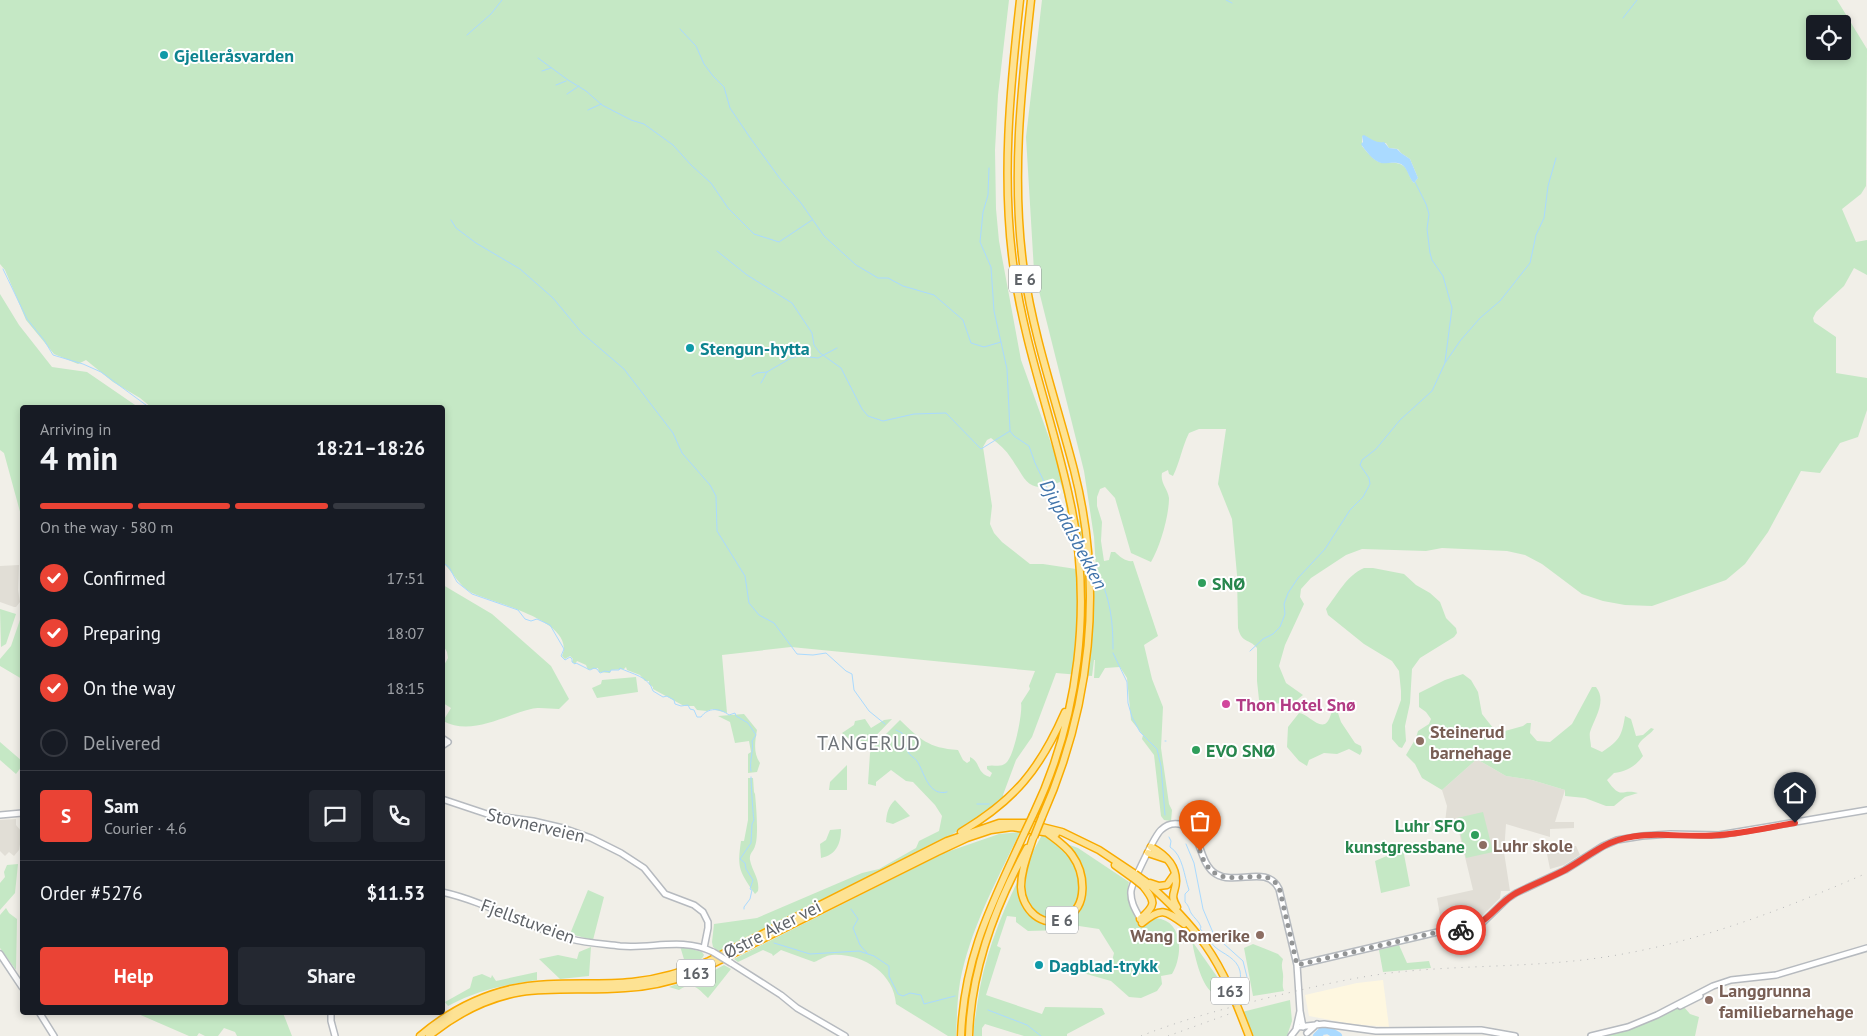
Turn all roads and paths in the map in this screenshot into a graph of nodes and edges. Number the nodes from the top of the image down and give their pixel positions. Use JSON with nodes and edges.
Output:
{"nodes":[{"id":1,"x":1020,"y":0,"type":"edge"},
{"id":2,"x":1031,"y":0,"type":"edge"},
{"id":3,"x":1070,"y":702,"type":"junction"},
{"id":4,"x":445,"y":800,"type":"edge"},
{"id":5,"x":1867,"y":810,"type":"edge"},
{"id":6,"x":20,"y":813,"type":"edge"},
{"id":7,"x":0,"y":815,"type":"edge"},
{"id":8,"x":1045,"y":832,"type":"junction"},
{"id":9,"x":1064,"y":835,"type":"junction"},
{"id":10,"x":1033,"y":838,"type":"junction"},
{"id":11,"x":947,"y":840,"type":"junction"},
{"id":12,"x":1150,"y":850,"type":"junction"},
{"id":13,"x":1175,"y":874,"type":"junction"},
{"id":14,"x":1145,"y":884,"type":"junction"},
{"id":15,"x":445,"y":893,"type":"edge"},
{"id":16,"x":1141,"y":921,"type":"junction"},
{"id":17,"x":1185,"y":922,"type":"junction"},
{"id":18,"x":704,"y":948,"type":"junction"},
{"id":19,"x":1867,"y":948,"type":"edge"},
{"id":20,"x":0,"y":954,"type":"edge"},
{"id":21,"x":1297,"y":965,"type":"junction"},
{"id":22,"x":20,"y":984,"type":"edge"},
{"id":23,"x":1300,"y":1011,"type":"junction"},
{"id":24,"x":41,"y":1015,"type":"edge"},
{"id":25,"x":332,"y":1015,"type":"edge"},
{"id":26,"x":1317,"y":1024,"type":"junction"},
{"id":27,"x":1304,"y":1027,"type":"junction"},
{"id":28,"x":1294,"y":1033,"type":"edge"},
{"id":29,"x":1306,"y":1035,"type":"edge"},
{"id":30,"x":54,"y":1036,"type":"edge"},
{"id":31,"x":335,"y":1036,"type":"edge"},
{"id":32,"x":420,"y":1036,"type":"edge"},
{"id":33,"x":429,"y":1036,"type":"edge"},
{"id":34,"x":845,"y":1036,"type":"edge"},
{"id":35,"x":961,"y":1036,"type":"edge"},
{"id":36,"x":969,"y":1036,"type":"edge"},
{"id":37,"x":1245,"y":1036,"type":"edge"},
{"id":38,"x":1249,"y":1036,"type":"edge"},
{"id":39,"x":1515,"y":1036,"type":"edge"},
{"id":40,"x":1591,"y":1036,"type":"edge"}],
"edges":[{"from":1,"to":3,"type":"highway","number":"E 6"},
{"from":2,"to":10,"type":"highway","number":"E 6","bridge":true},
{"from":3,"to":11,"type":"highway"},
{"from":3,"to":35,"type":"highway","number":"E 6","bridge":true},
{"from":4,"to":18,"type":"street","name":"Stovnerveien"},
{"from":5,"to":21,"type":"street"},
{"from":6,"to":7,"type":"street"},
{"from":8,"to":9,"type":"highway","name":"Østre Aker vei","number":"163"},
{"from":8,"to":10,"type":"highway","number":"E 6"},
{"from":8,"to":33,"type":"highway","name":"Østre Aker vei","number":"163"},
{"from":9,"to":11,"type":"highway","name":"Østre Aker vei","number":"163"},
{"from":9,"to":14,"type":"highway","number":"163","bridge":true},
{"from":10,"to":36,"type":"highway","number":"E 6"},
{"from":11,"to":32,"type":"highway","name":"Østre Aker vei","number":"163"},
{"from":12,"to":13,"type":"highway"},
{"from":12,"to":16,"type":"street"},
{"from":12,"to":21,"type":"street"},
{"from":13,"to":14,"type":"highway"},
{"from":13,"to":17,"type":"highway"},
{"from":14,"to":16,"type":"highway"},
{"from":14,"to":17,"type":"highway","number":"163"},
{"from":15,"to":18,"type":"street","name":"Fjellstuveien"},
{"from":16,"to":17,"type":"highway"},
{"from":17,"to":37,"type":"highway","number":"163"},
{"from":17,"to":38,"type":"highway","number":"163"},
{"from":18,"to":34,"type":"street","bridge":true},
{"from":19,"to":40,"type":"street"},
{"from":20,"to":22,"type":"street"},
{"from":21,"to":23,"type":"street"},
{"from":23,"to":27,"type":"street"},
{"from":23,"to":28,"type":"street"},
{"from":24,"to":30,"type":"street"},
{"from":25,"to":31,"type":"street"},
{"from":26,"to":27,"type":"street"},
{"from":26,"to":29,"type":"street"},
{"from":26,"to":39,"type":"street"},
{"from":27,"to":28,"type":"street"},
{"from":27,"to":29,"type":"street"}]}
